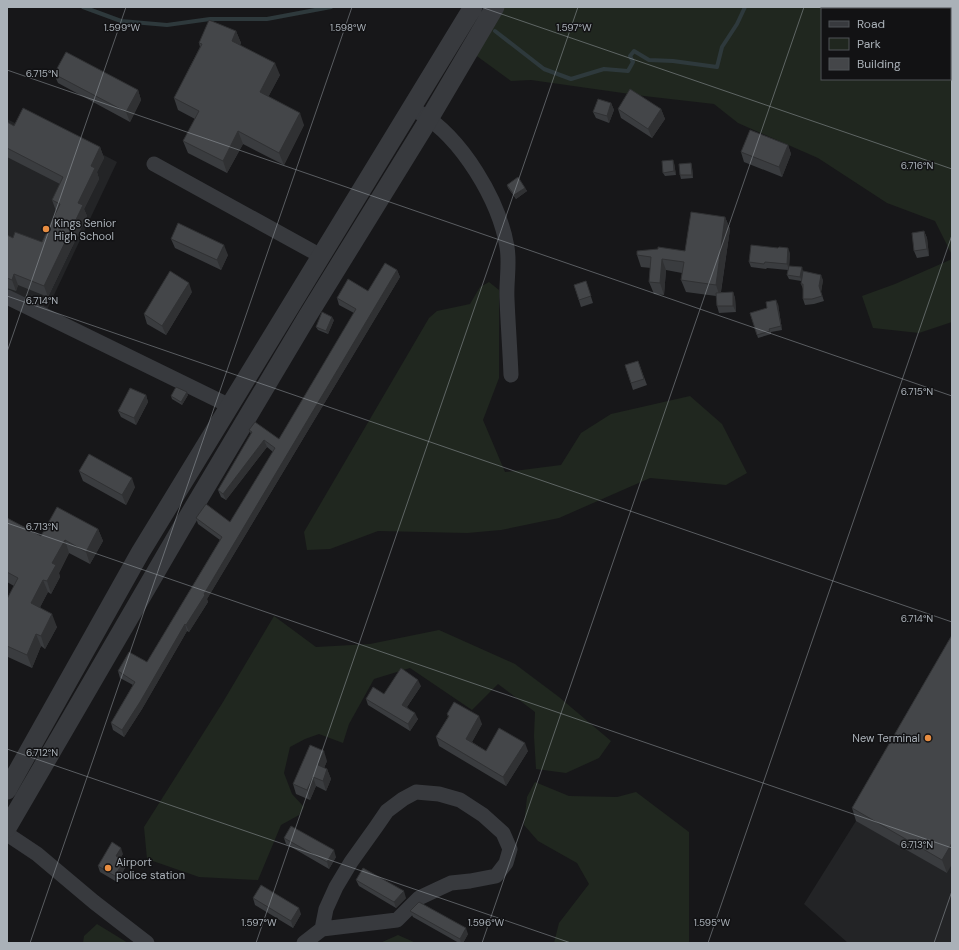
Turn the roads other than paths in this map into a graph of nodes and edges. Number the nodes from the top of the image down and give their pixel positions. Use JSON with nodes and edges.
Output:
{"nodes":[{"id":1,"x":495,"y":7,"type":"edge"},
{"id":2,"x":469,"y":14,"type":"edge"},
{"id":3,"x":411,"y":108,"type":"junction"},
{"id":4,"x":429,"y":119,"type":"junction"},
{"id":5,"x":154,"y":164,"type":"dead end"},
{"id":6,"x":321,"y":256,"type":"junction"},
{"id":7,"x":7,"y":297,"type":"edge"},
{"id":8,"x":511,"y":375,"type":"dead end"},
{"id":9,"x":230,"y":406,"type":"junction"},
{"id":10,"x":7,"y":790,"type":"edge"},
{"id":11,"x":7,"y":828,"type":"edge"},
{"id":12,"x":7,"y":834,"type":"edge"},
{"id":13,"x":322,"y":929,"type":"junction"},
{"id":14,"x":147,"y":943,"type":"edge"},
{"id":15,"x":304,"y":943,"type":"edge"}],
"edges":[{"from":1,"to":4,"type":"street"},
{"from":2,"to":3,"type":"street"},
{"from":3,"to":4,"type":"street"},
{"from":3,"to":6,"type":"street"},
{"from":4,"to":8,"type":"street"},
{"from":4,"to":11,"type":"street"},
{"from":5,"to":6,"type":"street"},
{"from":6,"to":9,"type":"street"},
{"from":7,"to":9,"type":"street"},
{"from":9,"to":10,"type":"street"},
{"from":12,"to":14,"type":"street"},
{"from":13,"to":13,"type":"street"},
{"from":13,"to":15,"type":"street"}]}
